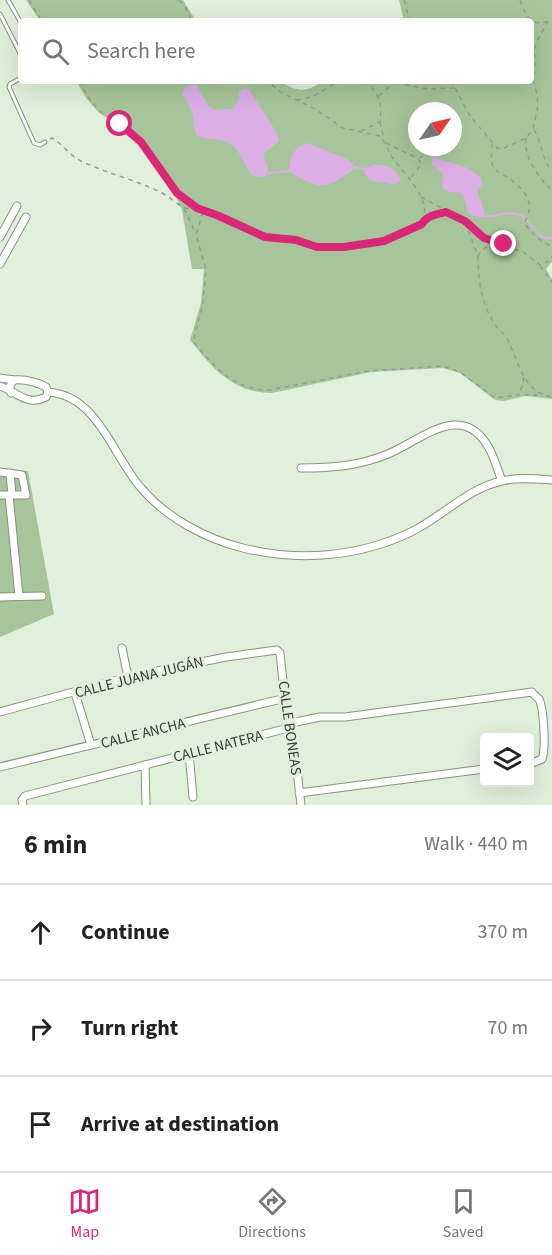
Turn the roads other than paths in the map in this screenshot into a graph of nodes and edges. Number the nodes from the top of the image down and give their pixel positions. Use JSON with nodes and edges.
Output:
{"nodes":[{"id":1,"x":8,"y":0,"type":"edge"},
{"id":2,"x":0,"y":14,"type":"edge"},
{"id":3,"x":18,"y":18,"type":"edge"},
{"id":4,"x":18,"y":49,"type":"edge"},
{"id":5,"x":18,"y":80,"type":"edge"},
{"id":6,"x":45,"y":142,"type":"road end"},
{"id":7,"x":17,"y":206,"type":"dead end"},
{"id":8,"x":26,"y":217,"type":"dead end"},
{"id":9,"x":0,"y":237,"type":"edge"},
{"id":10,"x":0,"y":264,"type":"edge"},
{"id":11,"x":0,"y":378,"type":"edge"},
{"id":12,"x":14,"y":380,"type":"junction"},
{"id":13,"x":0,"y":386,"type":"edge"},
{"id":14,"x":48,"y":392,"type":"junction"},
{"id":15,"x":12,"y":393,"type":"junction"},
{"id":16,"x":301,"y":468,"type":"dead end"},
{"id":17,"x":0,"y":472,"type":"edge"},
{"id":18,"x":10,"y":473,"type":"junction"},
{"id":19,"x":552,"y":480,"type":"edge"},
{"id":20,"x":502,"y":481,"type":"junction"},
{"id":21,"x":0,"y":495,"type":"edge"},
{"id":22,"x":11,"y":495,"type":"junction"},
{"id":23,"x":0,"y":596,"type":"edge"},
{"id":24,"x":19,"y":596,"type":"junction"},
{"id":25,"x":42,"y":596,"type":"dead end"},
{"id":26,"x":122,"y":648,"type":"dead end"},
{"id":27,"x":279,"y":651,"type":"joint"},
{"id":28,"x":128,"y":677,"type":"junction"},
{"id":29,"x":75,"y":693,"type":"junction"},
{"id":30,"x":286,"y":698,"type":"junction"},
{"id":31,"x":0,"y":712,"type":"edge"},
{"id":32,"x":291,"y":725,"type":"junction"},
{"id":33,"x":91,"y":745,"type":"junction"},
{"id":34,"x":189,"y":753,"type":"junction"},
{"id":35,"x":534,"y":762,"type":"edge"},
{"id":36,"x":145,"y":765,"type":"junction"},
{"id":37,"x":0,"y":768,"type":"edge"},
{"id":38,"x":480,"y":770,"type":"edge"},
{"id":39,"x":299,"y":793,"type":"junction"},
{"id":40,"x":193,"y":797,"type":"dead end"},
{"id":41,"x":22,"y":805,"type":"edge"},
{"id":42,"x":146,"y":805,"type":"edge"},
{"id":43,"x":301,"y":805,"type":"edge"}],
"edges":[{"from":1,"to":3,"type":"lane"},
{"from":2,"to":4,"type":"lane"},
{"from":5,"to":6,"type":"lane"},
{"from":7,"to":9,"type":"street"},
{"from":8,"to":10,"type":"street"},
{"from":11,"to":12,"type":"street"},
{"from":12,"to":14,"type":"street"},
{"from":12,"to":15,"type":"street"},
{"from":13,"to":15,"type":"street"},
{"from":14,"to":15,"type":"street"},
{"from":14,"to":20,"type":"street"},
{"from":16,"to":20,"type":"street"},
{"from":17,"to":18,"type":"street"},
{"from":18,"to":22,"type":"street"},
{"from":18,"to":22,"type":"street"},
{"from":19,"to":20,"type":"street"},
{"from":21,"to":22,"type":"street"},
{"from":22,"to":24,"type":"street"},
{"from":23,"to":24,"type":"street"},
{"from":24,"to":25,"type":"street"},
{"from":26,"to":28,"type":"street"},
{"from":27,"to":28,"type":"street","name":"CALLE JUANA JUGÁN"},
{"from":27,"to":30,"type":"street","name":"CALLE BONEAS"},
{"from":28,"to":29,"type":"street","name":"CALLE JUANA JUGÁN"},
{"from":29,"to":31,"type":"street","name":"CALLE JUANA JUGÁN"},
{"from":29,"to":33,"type":"street"},
{"from":30,"to":32,"type":"street","name":"CALLE BONEAS"},
{"from":30,"to":33,"type":"street","name":"CALLE ANCHA"},
{"from":32,"to":34,"type":"street","name":"CALLE NATERA"},
{"from":32,"to":35,"type":"street","name":"CALLE NATERA"},
{"from":32,"to":39,"type":"street","name":"CALLE BONEAS"},
{"from":33,"to":37,"type":"street","name":"CALLE ANCHA"},
{"from":34,"to":36,"type":"street","name":"CALLE NATERA"},
{"from":34,"to":40,"type":"street"},
{"from":36,"to":41,"type":"street","name":"CALLE NATERA"},
{"from":36,"to":42,"type":"street"},
{"from":38,"to":39,"type":"street"},
{"from":39,"to":43,"type":"street","name":"CALLE BONEAS"}]}
